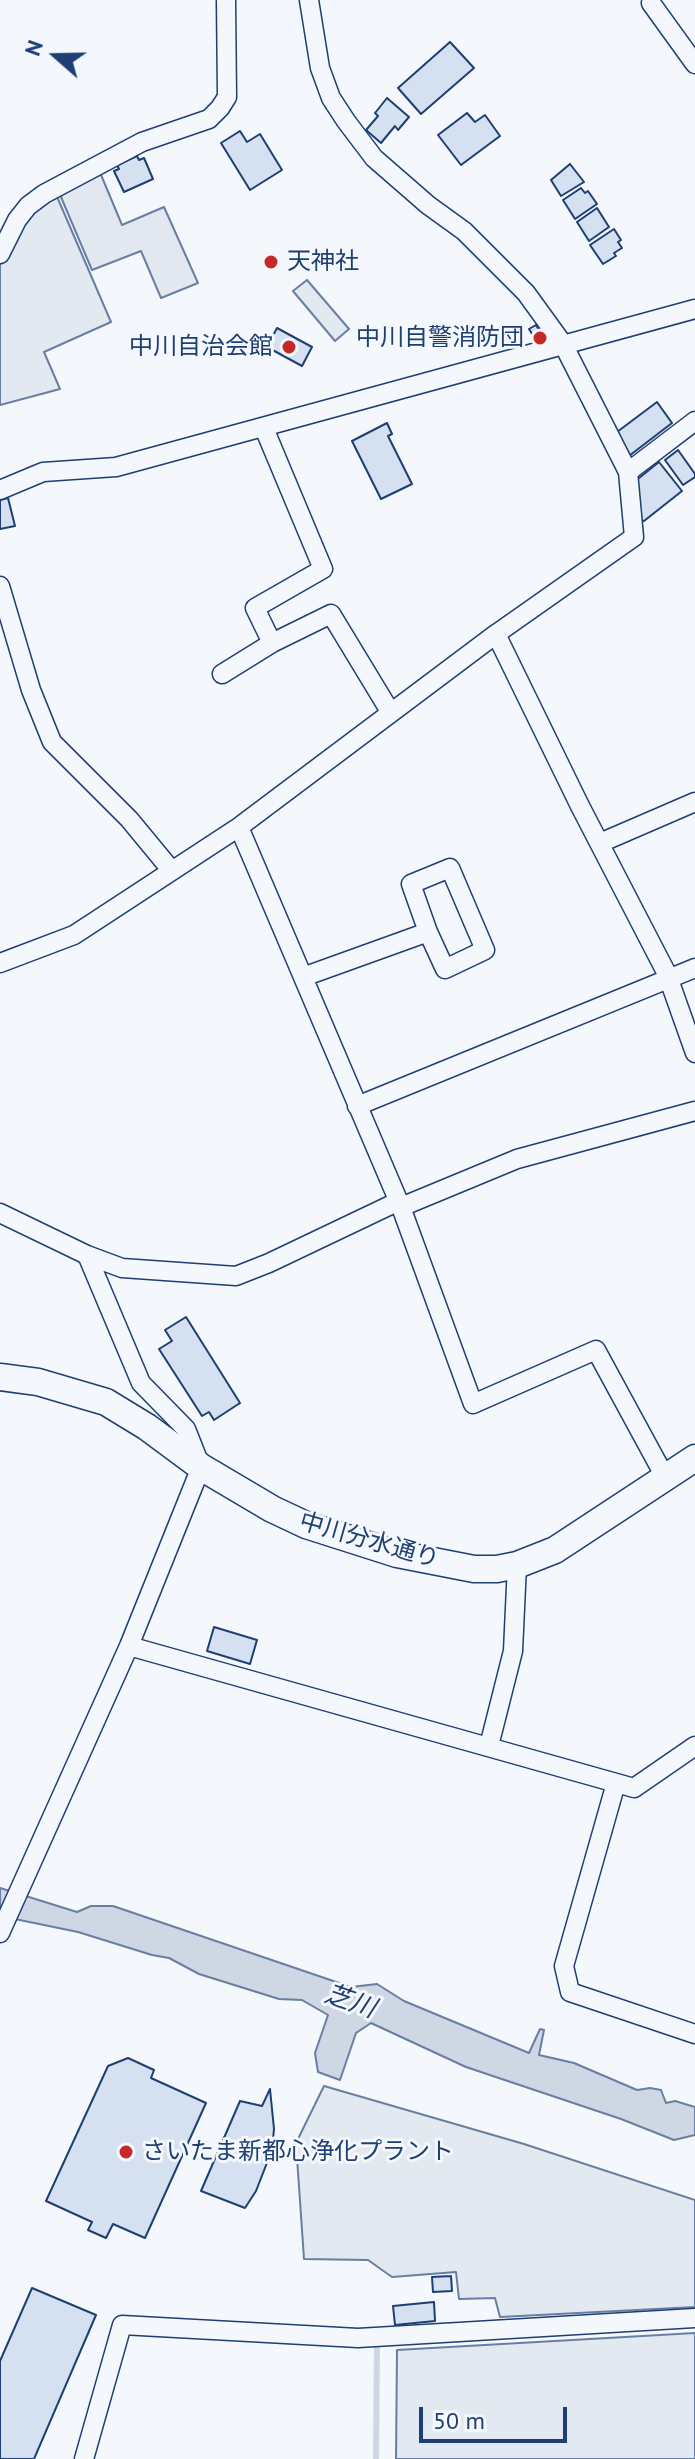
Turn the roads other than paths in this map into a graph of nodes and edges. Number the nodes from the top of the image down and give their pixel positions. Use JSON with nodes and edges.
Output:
{"nodes":[{"id":1,"x":226,"y":0,"type":"edge"},
{"id":2,"x":309,"y":0,"type":"edge"},
{"id":3,"x":651,"y":3,"type":"dead end"},
{"id":4,"x":695,"y":64,"type":"edge"},
{"id":5,"x":0,"y":254,"type":"edge"},
{"id":6,"x":695,"y":309,"type":"edge"},
{"id":7,"x":563,"y":344,"type":"junction"},
{"id":8,"x":695,"y":421,"type":"edge"},
{"id":9,"x":264,"y":428,"type":"junction"},
{"id":10,"x":628,"y":472,"type":"junction"},
{"id":11,"x":0,"y":490,"type":"edge"},
{"id":12,"x":0,"y":589,"type":"edge"},
{"id":13,"x":496,"y":634,"type":"junction"},
{"id":14,"x":272,"y":643,"type":"junction"},
{"id":15,"x":222,"y":674,"type":"dead end"},
{"id":16,"x":391,"y":713,"type":"junction"},
{"id":17,"x":695,"y":802,"type":"edge"},
{"id":18,"x":239,"y":827,"type":"junction"},
{"id":19,"x":600,"y":843,"type":"junction"},
{"id":20,"x":172,"y":871,"type":"junction"},
{"id":21,"x":428,"y":932,"type":"junction"},
{"id":22,"x":0,"y":963,"type":"edge"},
{"id":23,"x":695,"y":968,"type":"edge"},
{"id":24,"x":303,"y":977,"type":"junction"},
{"id":25,"x":669,"y":980,"type":"junction"},
{"id":26,"x":695,"y":1053,"type":"edge"},
{"id":27,"x":357,"y":1106,"type":"junction"},
{"id":28,"x":695,"y":1111,"type":"edge"},
{"id":29,"x":399,"y":1204,"type":"junction"},
{"id":30,"x":0,"y":1213,"type":"edge"},
{"id":31,"x":87,"y":1255,"type":"junction"},
{"id":32,"x":0,"y":1377,"type":"edge"},
{"id":33,"x":695,"y":1458,"type":"edge"},
{"id":34,"x":201,"y":1467,"type":"junction"},
{"id":35,"x":665,"y":1477,"type":"junction"},
{"id":36,"x":517,"y":1565,"type":"junction"},
{"id":37,"x":129,"y":1646,"type":"junction"},
{"id":38,"x":489,"y":1746,"type":"junction"},
{"id":39,"x":695,"y":1746,"type":"edge"},
{"id":40,"x":616,"y":1783,"type":"junction"},
{"id":41,"x":0,"y":1933,"type":"edge"},
{"id":42,"x":695,"y":2034,"type":"edge"},
{"id":43,"x":695,"y":2318,"type":"edge"},
{"id":44,"x":84,"y":2459,"type":"edge"}],
"edges":[{"from":1,"to":5,"type":"street"},
{"from":2,"to":7,"type":"street"},
{"from":3,"to":4,"type":"street"},
{"from":6,"to":7,"type":"street"},
{"from":7,"to":9,"type":"street"},
{"from":7,"to":10,"type":"street"},
{"from":8,"to":10,"type":"street"},
{"from":9,"to":11,"type":"street"},
{"from":9,"to":14,"type":"street"},
{"from":10,"to":13,"type":"street"},
{"from":12,"to":20,"type":"street"},
{"from":13,"to":16,"type":"street"},
{"from":13,"to":19,"type":"street"},
{"from":14,"to":15,"type":"street"},
{"from":14,"to":16,"type":"street"},
{"from":16,"to":18,"type":"street"},
{"from":17,"to":19,"type":"street"},
{"from":18,"to":20,"type":"street"},
{"from":18,"to":24,"type":"street"},
{"from":19,"to":25,"type":"street"},
{"from":20,"to":22,"type":"street"},
{"from":21,"to":21,"type":"street"},
{"from":21,"to":24,"type":"street"},
{"from":23,"to":25,"type":"street"},
{"from":24,"to":27,"type":"street"},
{"from":25,"to":26,"type":"street"},
{"from":25,"to":27,"type":"street"},
{"from":27,"to":29,"type":"street"},
{"from":28,"to":29,"type":"street"},
{"from":29,"to":31,"type":"street"},
{"from":29,"to":35,"type":"street"},
{"from":30,"to":31,"type":"street"},
{"from":31,"to":34,"type":"street"},
{"from":32,"to":34,"type":"street","name":"中川分水通り"},
{"from":33,"to":35,"type":"street","name":"中川分水通り"},
{"from":34,"to":36,"type":"street","name":"中川分水通り"},
{"from":34,"to":37,"type":"street"},
{"from":35,"to":36,"type":"street","name":"中川分水通り"},
{"from":36,"to":38,"type":"street"},
{"from":37,"to":38,"type":"street"},
{"from":37,"to":41,"type":"street"},
{"from":38,"to":40,"type":"street"},
{"from":39,"to":40,"type":"street"},
{"from":40,"to":42,"type":"street"},
{"from":43,"to":44,"type":"street"}]}
